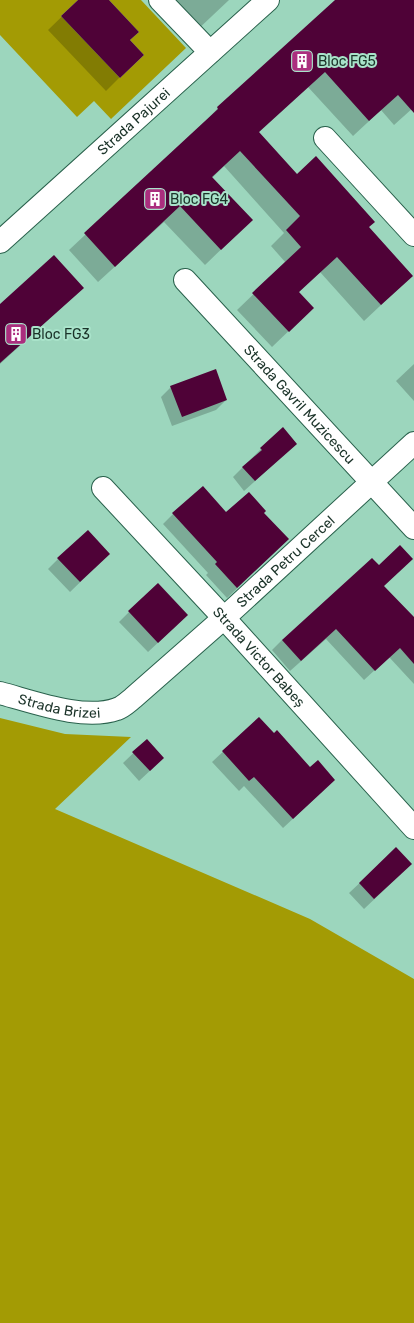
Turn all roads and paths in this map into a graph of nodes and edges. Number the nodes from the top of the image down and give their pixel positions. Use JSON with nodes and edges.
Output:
{"nodes":[{"id":1,"x":160,"y":0,"type":"edge"},
{"id":2,"x":268,"y":0,"type":"edge"},
{"id":3,"x":210,"y":52,"type":"junction"},
{"id":4,"x":325,"y":138,"type":"dead end"},
{"id":5,"x":414,"y":235,"type":"edge"},
{"id":6,"x":0,"y":242,"type":"edge"},
{"id":7,"x":185,"y":280,"type":"dead end"},
{"id":8,"x":414,"y":443,"type":"edge"},
{"id":9,"x":371,"y":482,"type":"junction"},
{"id":10,"x":103,"y":488,"type":"dead end"},
{"id":11,"x":414,"y":528,"type":"edge"},
{"id":12,"x":224,"y":618,"type":"junction"},
{"id":13,"x":0,"y":693,"type":"edge"},
{"id":14,"x":119,"y":708,"type":"joint"},
{"id":15,"x":414,"y":828,"type":"edge"}],
"edges":[{"from":1,"to":3,"type":"street"},
{"from":2,"to":3,"type":"street","name":"Strada Pajurei"},
{"from":3,"to":6,"type":"street","name":"Strada Pajurei"},
{"from":4,"to":5,"type":"street"},
{"from":7,"to":9,"type":"street","name":"Strada Gavril Muzicescu"},
{"from":8,"to":9,"type":"street","name":"Strada Petru Cercel"},
{"from":9,"to":11,"type":"street","name":"Strada Gavril Muzicescu"},
{"from":9,"to":12,"type":"street","name":"Strada Petru Cercel"},
{"from":10,"to":12,"type":"street","name":"Strada Victor Babeș"},
{"from":12,"to":14,"type":"street","name":"Strada Petru Cercel"},
{"from":12,"to":15,"type":"street","name":"Strada Victor Babeș"},
{"from":13,"to":14,"type":"street","name":"Strada Brizei"}]}
